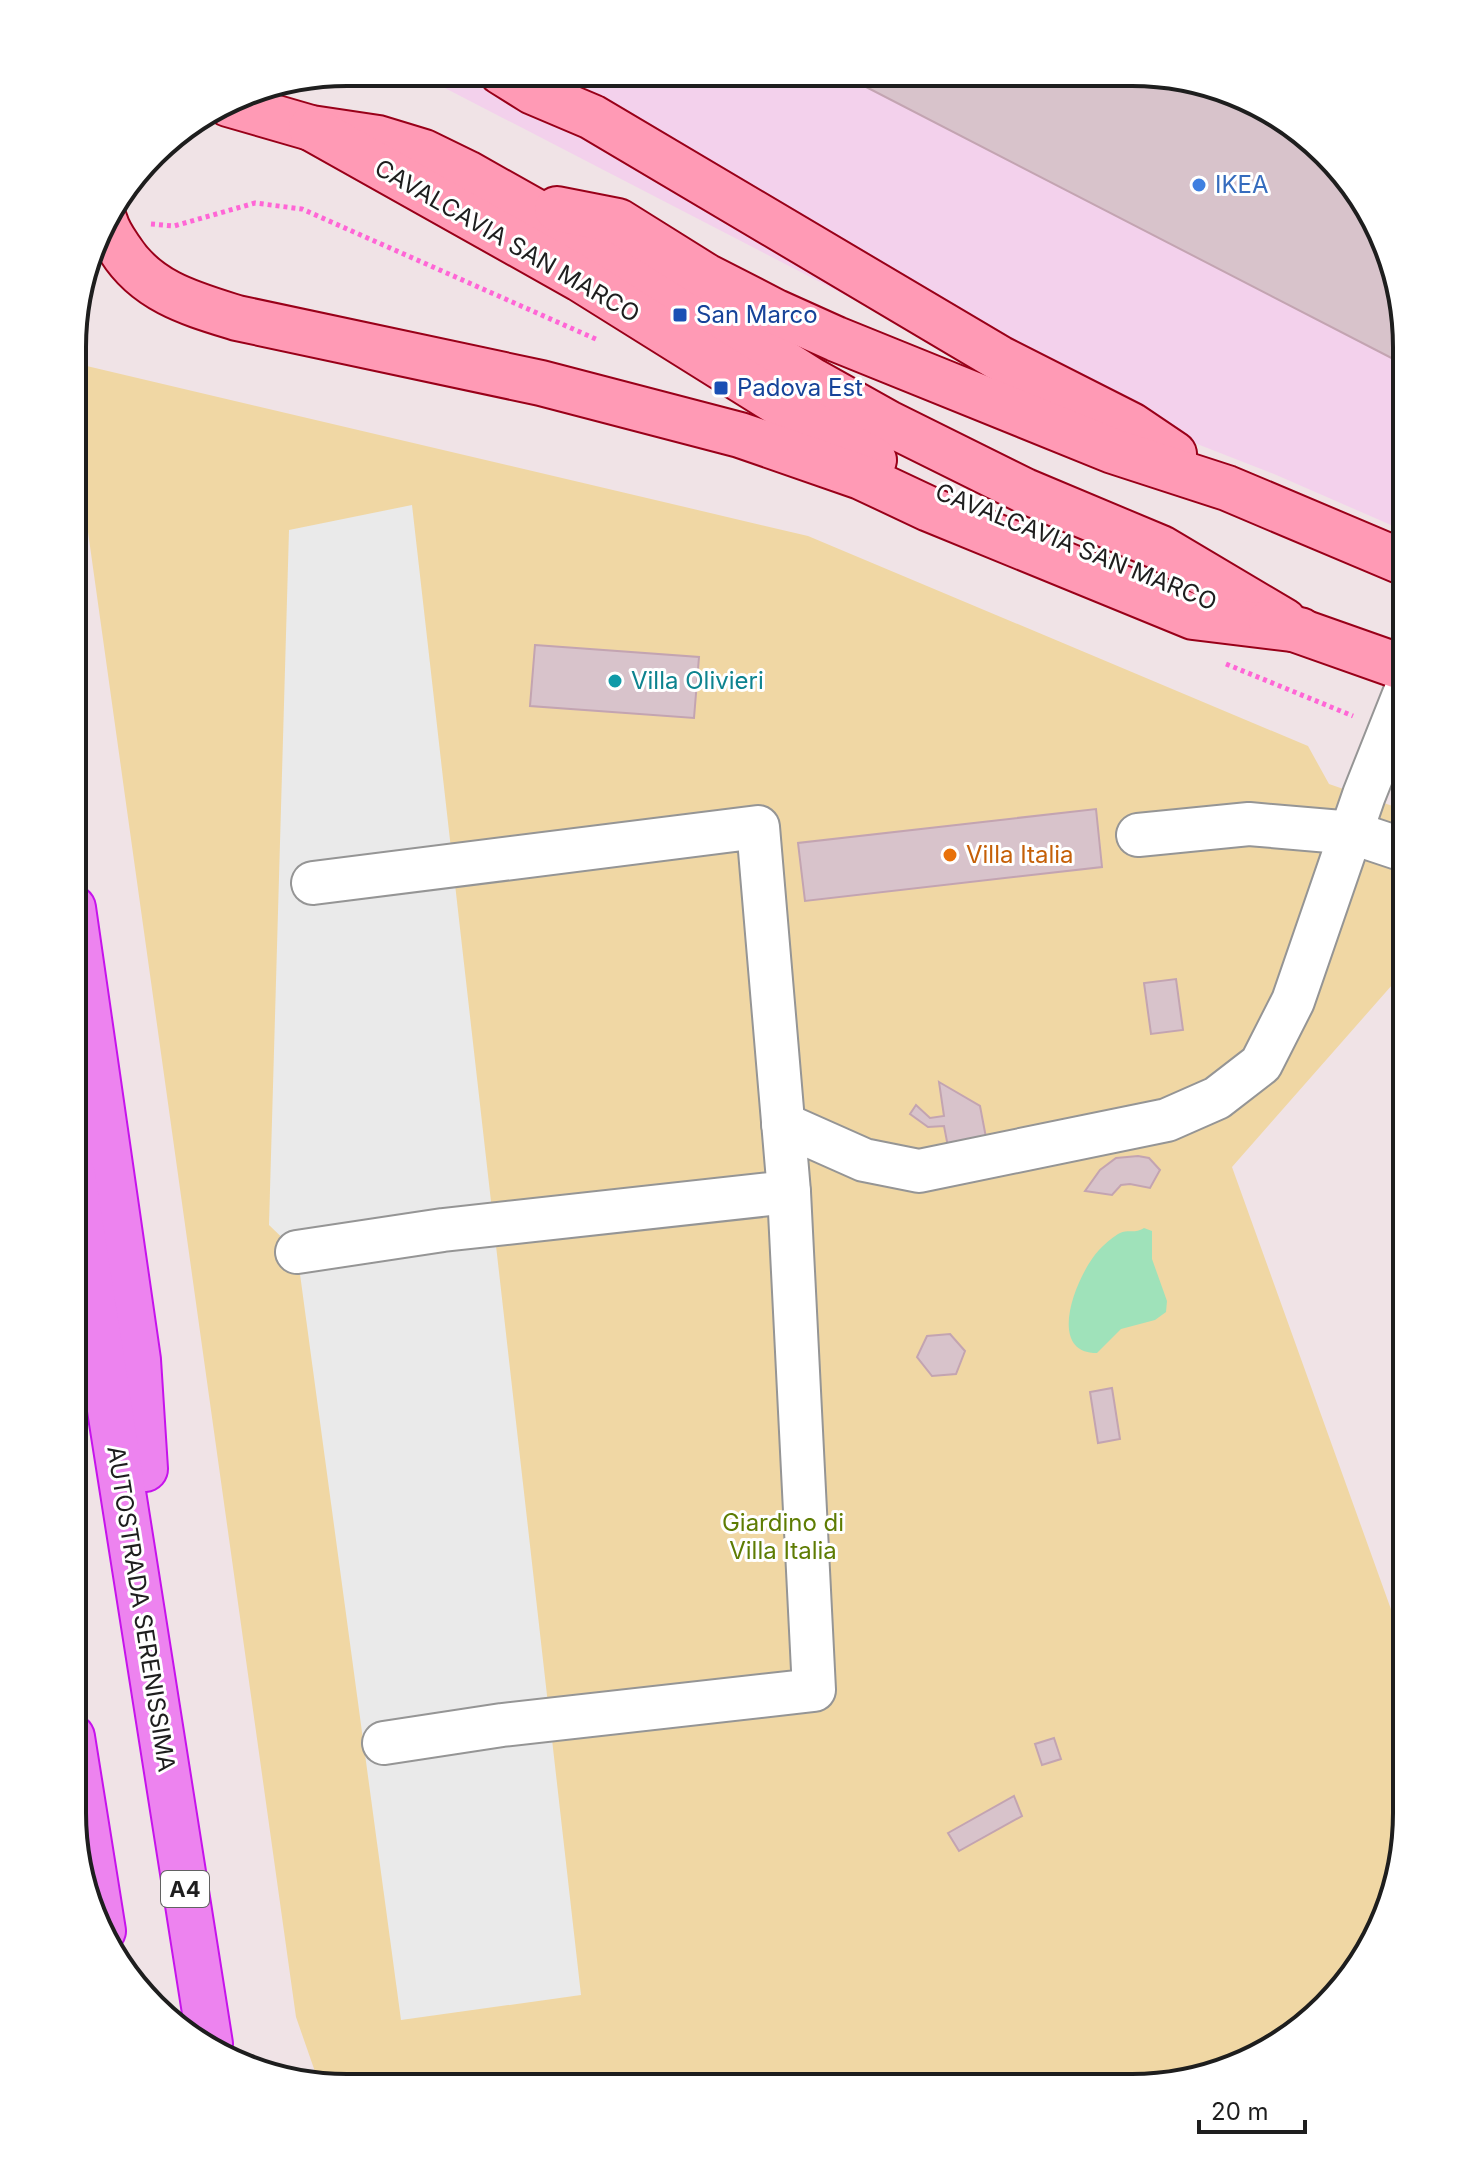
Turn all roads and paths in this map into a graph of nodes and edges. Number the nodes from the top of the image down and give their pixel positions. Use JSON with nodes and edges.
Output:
{"nodes":[{"id":1,"x":523,"y":86,"type":"edge"},
{"id":2,"x":557,"y":86,"type":"edge"},
{"id":3,"x":243,"y":108,"type":"edge"},
{"id":4,"x":578,"y":109,"type":"junction"},
{"id":5,"x":311,"y":128,"type":"junction"},
{"id":6,"x":523,"y":203,"type":"junction"},
{"id":7,"x":126,"y":222,"type":"edge"},
{"id":8,"x":605,"y":344,"type":"dead end"},
{"id":9,"x":1227,"y":488,"type":"junction"},
{"id":10,"x":1393,"y":558,"type":"edge"},
{"id":11,"x":1300,"y":630,"type":"junction"},
{"id":12,"x":1393,"y":664,"type":"edge"},
{"id":13,"x":1393,"y":723,"type":"edge"},
{"id":14,"x":1353,"y":833,"type":"junction"},
{"id":15,"x":1138,"y":835,"type":"dead end"},
{"id":16,"x":1393,"y":846,"type":"edge"},
{"id":17,"x":313,"y":883,"type":"dead end"},
{"id":18,"x":86,"y":998,"type":"edge"},
{"id":19,"x":783,"y":1124,"type":"junction"},
{"id":20,"x":789,"y":1192,"type":"junction"},
{"id":21,"x":297,"y":1252,"type":"dead end"},
{"id":22,"x":86,"y":1258,"type":"edge"},
{"id":23,"x":161,"y":1735,"type":"junction"},
{"id":24,"x":384,"y":1743,"type":"dead end"},
{"id":25,"x":87,"y":1833,"type":"edge"},
{"id":26,"x":94,"y":1875,"type":"edge"},
{"id":27,"x":208,"y":2033,"type":"edge"}],
"edges":[{"from":1,"to":4,"type":"main road"},
{"from":2,"to":4,"type":"lane"},
{"from":3,"to":5,"type":"main road","name":"CAVALCAVIA SAN MARCO"},
{"from":4,"to":9,"type":"main road"},
{"from":5,"to":6,"type":"main road","name":"CAVALCAVIA SAN MARCO"},
{"from":5,"to":11,"type":"main road","name":"CAVALCAVIA SAN MARCO"},
{"from":6,"to":9,"type":"main road"},
{"from":6,"to":11,"type":"main road","name":"CAVALCAVIA SAN MARCO"},
{"from":7,"to":8,"type":"path"},
{"from":7,"to":11,"type":"main road"},
{"from":9,"to":10,"type":"main road"},
{"from":11,"to":12,"type":"main road"},
{"from":13,"to":14,"type":"lane"},
{"from":14,"to":15,"type":"lane"},
{"from":14,"to":16,"type":"lane"},
{"from":14,"to":19,"type":"lane"},
{"from":17,"to":19,"type":"lane"},
{"from":18,"to":23,"type":"highway"},
{"from":19,"to":20,"type":"lane"},
{"from":20,"to":21,"type":"lane"},
{"from":20,"to":24,"type":"lane"},
{"from":22,"to":23,"type":"highway","name":"AUTOSTRADA SERENISSIMA","number":"A4"},
{"from":23,"to":27,"type":"highway","name":"AUTOSTRADA SERENISSIMA","number":"A4"},
{"from":25,"to":26,"type":"highway"}]}
